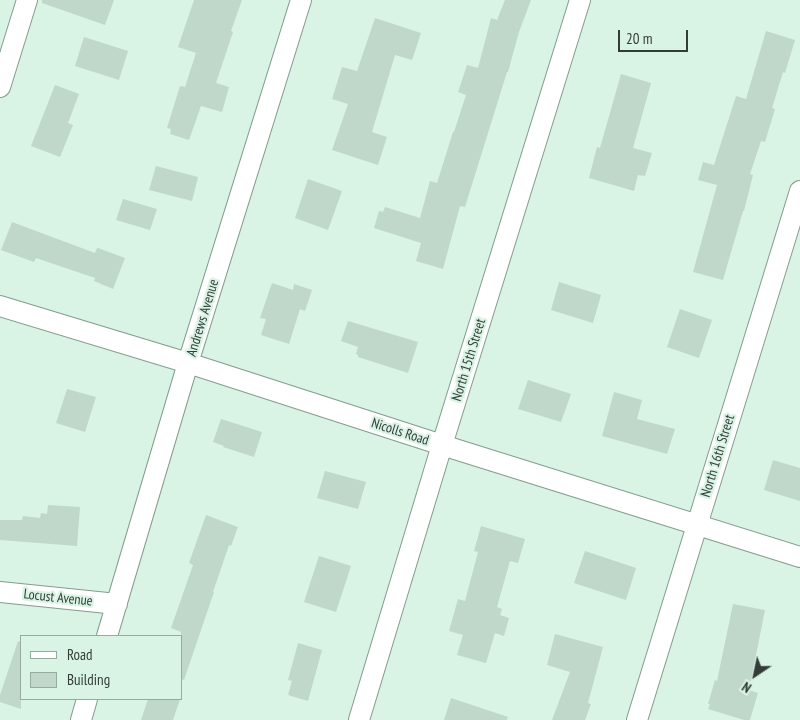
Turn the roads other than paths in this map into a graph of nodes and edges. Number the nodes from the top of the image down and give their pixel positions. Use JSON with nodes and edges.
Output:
{"nodes":[{"id":1,"x":27,"y":0,"type":"edge"},
{"id":2,"x":301,"y":0,"type":"edge"},
{"id":3,"x":580,"y":0,"type":"edge"},
{"id":4,"x":0,"y":86,"type":"edge"},
{"id":5,"x":800,"y":191,"type":"edge"},
{"id":6,"x":0,"y":306,"type":"edge"},
{"id":7,"x":188,"y":363,"type":"junction"},
{"id":8,"x":442,"y":445,"type":"junction"},
{"id":9,"x":697,"y":525,"type":"junction"},
{"id":10,"x":800,"y":557,"type":"edge"},
{"id":11,"x":0,"y":592,"type":"edge"},
{"id":12,"x":117,"y":604,"type":"junction"},
{"id":13,"x":107,"y":635,"type":"edge"},
{"id":14,"x":87,"y":700,"type":"edge"},
{"id":15,"x":81,"y":720,"type":"edge"},
{"id":16,"x":360,"y":720,"type":"edge"},
{"id":17,"x":637,"y":720,"type":"edge"}],
"edges":[{"from":1,"to":4,"type":"street"},
{"from":2,"to":7,"type":"street","name":"Andrews Avenue"},
{"from":3,"to":8,"type":"street","name":"North 15th Street"},
{"from":5,"to":9,"type":"street","name":"North 16th Street"},
{"from":6,"to":7,"type":"street","name":"Nicolls Road"},
{"from":7,"to":8,"type":"street","name":"Nicolls Road"},
{"from":7,"to":12,"type":"street","name":"Andrews Avenue"},
{"from":8,"to":9,"type":"street","name":"Nicolls Road"},
{"from":8,"to":16,"type":"street","name":"North 15th Street"},
{"from":9,"to":10,"type":"street","name":"Nicolls Road"},
{"from":9,"to":17,"type":"street","name":"North 16th Street"},
{"from":11,"to":12,"type":"street","name":"Locust Avenue"},
{"from":12,"to":13,"type":"street","name":"Andrews Avenue"},
{"from":14,"to":15,"type":"street"}]}
